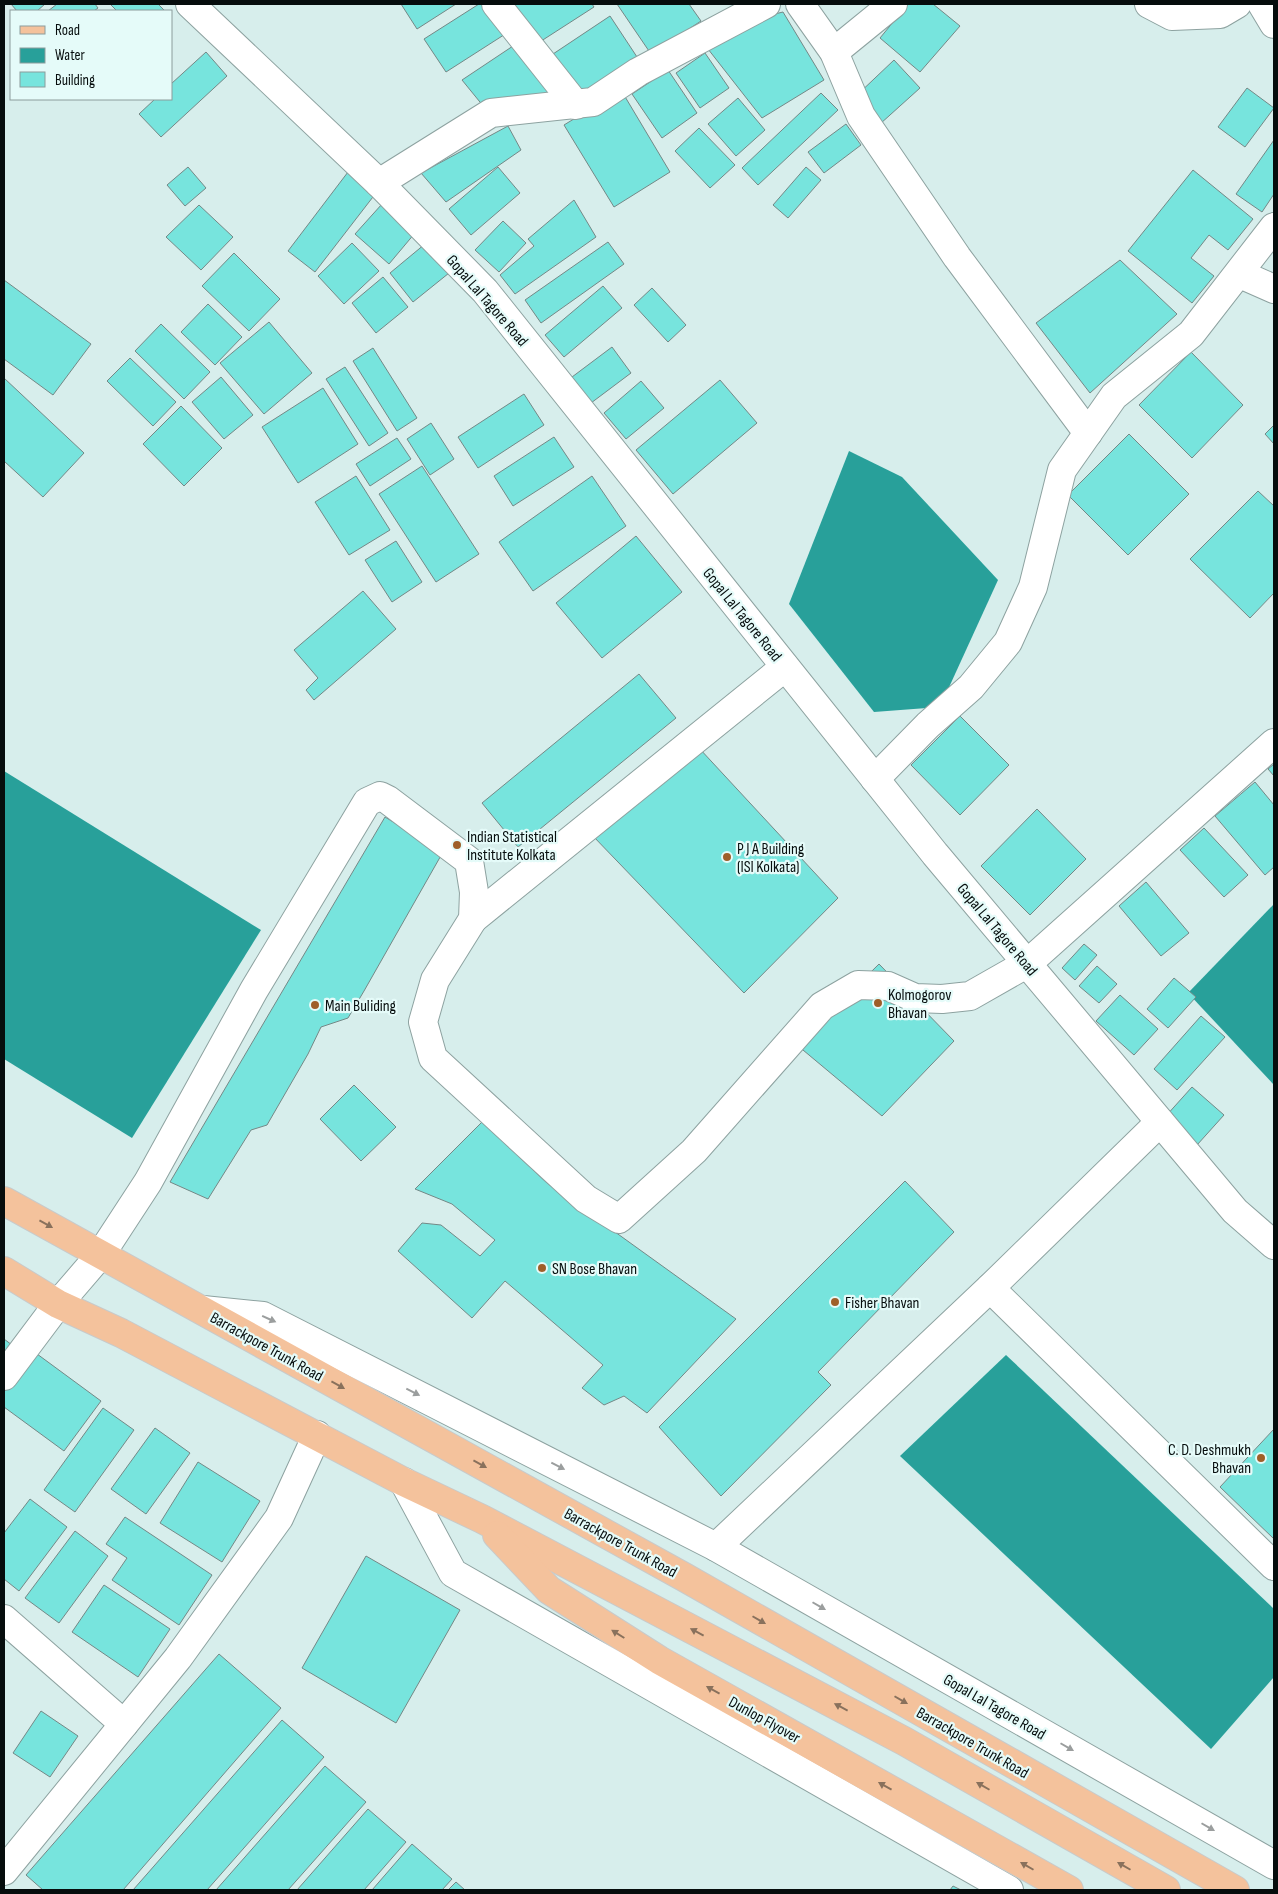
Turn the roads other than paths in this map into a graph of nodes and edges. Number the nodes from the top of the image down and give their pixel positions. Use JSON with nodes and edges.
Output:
{"nodes":[{"id":1,"x":190,"y":4,"type":"edge"},
{"id":2,"x":496,"y":4,"type":"edge"},
{"id":3,"x":766,"y":4,"type":"edge"},
{"id":4,"x":800,"y":4,"type":"edge"},
{"id":5,"x":893,"y":4,"type":"edge"},
{"id":6,"x":1149,"y":4,"type":"edge"},
{"id":7,"x":1236,"y":4,"type":"edge"},
{"id":8,"x":1262,"y":4,"type":"edge"},
{"id":9,"x":1274,"y":24,"type":"edge"},
{"id":10,"x":834,"y":52,"type":"junction"},
{"id":11,"x":576,"y":105,"type":"junction"},
{"id":12,"x":379,"y":183,"type":"junction"},
{"id":13,"x":1274,"y":227,"type":"edge"},
{"id":14,"x":1240,"y":274,"type":"junction"},
{"id":15,"x":1274,"y":289,"type":"edge"},
{"id":16,"x":1088,"y":433,"type":"junction"},
{"id":17,"x":785,"y":667,"type":"junction"},
{"id":18,"x":1274,"y":743,"type":"edge"},
{"id":19,"x":875,"y":779,"type":"junction"},
{"id":20,"x":473,"y":919,"type":"junction"},
{"id":21,"x":1028,"y":964,"type":"junction"},
{"id":22,"x":1160,"y":1122,"type":"junction"},
{"id":23,"x":4,"y":1201,"type":"edge"},
{"id":24,"x":1274,"y":1245,"type":"edge"},
{"id":25,"x":101,"y":1254,"type":"junction"},
{"id":26,"x":4,"y":1271,"type":"edge"},
{"id":27,"x":990,"y":1288,"type":"junction"},
{"id":28,"x":58,"y":1304,"type":"junction"},
{"id":29,"x":203,"y":1310,"type":"junction"},
{"id":30,"x":4,"y":1376,"type":"edge"},
{"id":31,"x":317,"y":1435,"type":"junction"},
{"id":32,"x":404,"y":1482,"type":"junction"},
{"id":33,"x":482,"y":1519,"type":"junction"},
{"id":34,"x":716,"y":1547,"type":"junction"},
{"id":35,"x":1274,"y":1566,"type":"edge"},
{"id":36,"x":4,"y":1619,"type":"edge"},
{"id":37,"x":124,"y":1724,"type":"junction"},
{"id":38,"x":7,"y":1860,"type":"edge"},
{"id":39,"x":1274,"y":1865,"type":"edge"},
{"id":40,"x":1009,"y":1890,"type":"edge"},
{"id":41,"x":1069,"y":1890,"type":"edge"},
{"id":42,"x":1166,"y":1890,"type":"edge"},
{"id":43,"x":1235,"y":1890,"type":"edge"}],
"edges":[{"from":1,"to":12,"type":"street","name":"Gopal Lal Tagore Road"},
{"from":2,"to":11,"type":"street"},
{"from":3,"to":11,"type":"street"},
{"from":4,"to":10,"type":"street"},
{"from":5,"to":10,"type":"street"},
{"from":6,"to":7,"type":"street"},
{"from":8,"to":9,"type":"street"},
{"from":10,"to":16,"type":"street"},
{"from":11,"to":12,"type":"street"},
{"from":12,"to":17,"type":"street","name":"Gopal Lal Tagore Road"},
{"from":13,"to":14,"type":"street"},
{"from":14,"to":15,"type":"street"},
{"from":14,"to":16,"type":"street"},
{"from":16,"to":19,"type":"street"},
{"from":17,"to":19,"type":"street","name":"Gopal Lal Tagore Road"},
{"from":17,"to":20,"type":"street"},
{"from":18,"to":21,"type":"street"},
{"from":19,"to":21,"type":"street","name":"Gopal Lal Tagore Road"},
{"from":20,"to":21,"type":"street"},
{"from":20,"to":25,"type":"street"},
{"from":21,"to":22,"type":"street","name":"Gopal Lal Tagore Road"},
{"from":22,"to":24,"type":"street","name":"Gopal Lal Tagore Road"},
{"from":22,"to":27,"type":"street"},
{"from":23,"to":25,"type":"main road","name":"Barrackpore Trunk Road","one_way":true},
{"from":25,"to":28,"type":"street"},
{"from":25,"to":29,"type":"main road","name":"Barrackpore Trunk Road"},
{"from":26,"to":28,"type":"main road","name":"Barrackpore Trunk Road"},
{"from":27,"to":34,"type":"street"},
{"from":27,"to":35,"type":"street"},
{"from":28,"to":30,"type":"street"},
{"from":28,"to":31,"type":"main road","name":"Barrackpore Trunk Road"},
{"from":29,"to":34,"type":"street","name":"Gopal Lal Tagore Road","one_way":true},
{"from":29,"to":43,"type":"main road","name":"Barrackpore Trunk Road","one_way":true},
{"from":31,"to":32,"type":"main road","name":"Barrackpore Trunk Road"},
{"from":31,"to":37,"type":"street"},
{"from":32,"to":33,"type":"main road","name":"Barrackpore Trunk Road"},
{"from":32,"to":40,"type":"street"},
{"from":41,"to":33,"type":"main road","name":"Dunlop Flyover","one_way":true},
{"from":42,"to":33,"type":"main road","name":"Barrackpore Trunk Road","one_way":true},
{"from":34,"to":39,"type":"street","name":"Gopal Lal Tagore Road","one_way":true},
{"from":36,"to":37,"type":"street"},
{"from":37,"to":38,"type":"street"}]}
